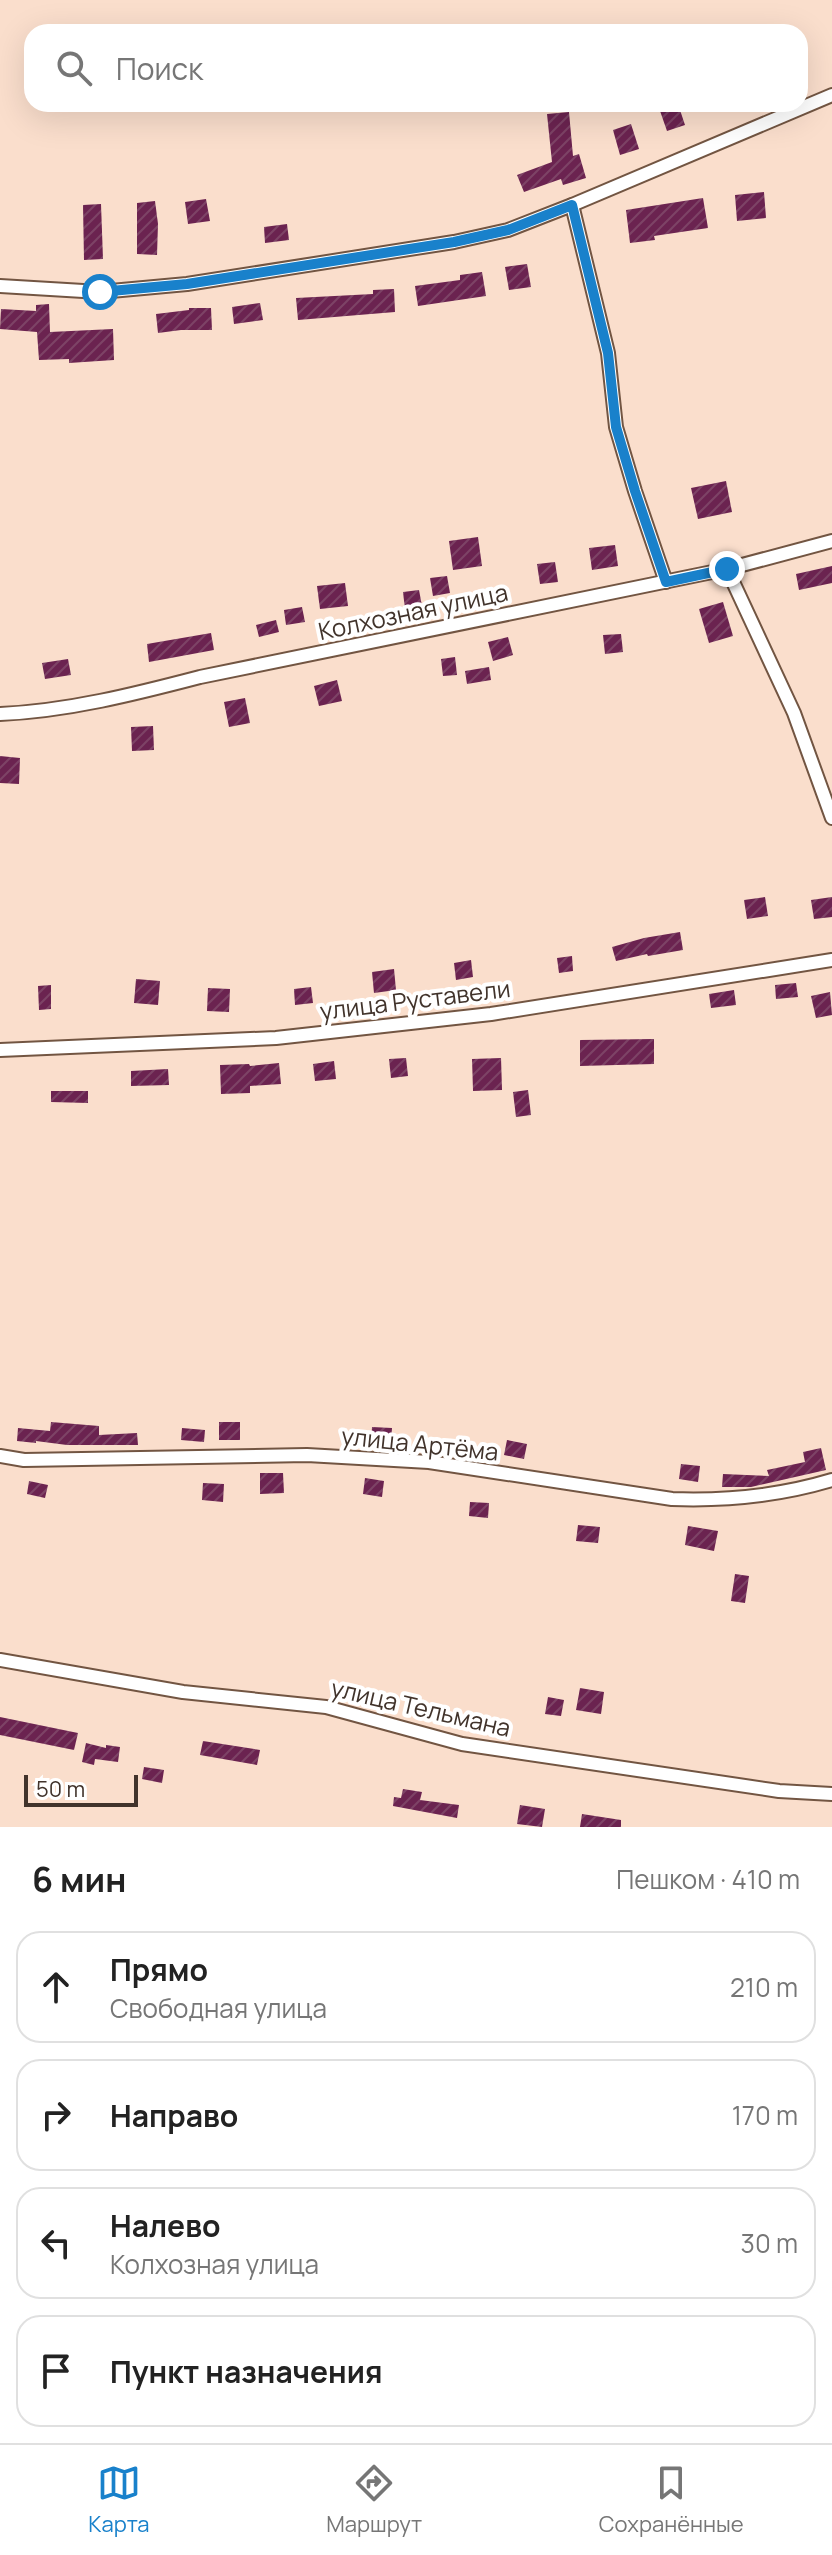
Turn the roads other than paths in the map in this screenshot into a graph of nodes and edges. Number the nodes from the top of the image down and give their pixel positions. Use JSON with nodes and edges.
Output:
{"nodes":[{"id":1,"x":832,"y":95,"type":"edge"},
{"id":2,"x":808,"y":105,"type":"edge"},
{"id":3,"x":792,"y":112,"type":"edge"},
{"id":4,"x":572,"y":205,"type":"junction"},
{"id":5,"x":0,"y":286,"type":"edge"},
{"id":6,"x":832,"y":541,"type":"edge"},
{"id":7,"x":727,"y":569,"type":"junction"},
{"id":8,"x":666,"y":582,"type":"junction"},
{"id":9,"x":0,"y":714,"type":"edge"},
{"id":10,"x":832,"y":818,"type":"edge"},
{"id":11,"x":832,"y":960,"type":"edge"},
{"id":12,"x":0,"y":1050,"type":"edge"},
{"id":13,"x":0,"y":1456,"type":"edge"},
{"id":14,"x":832,"y":1480,"type":"edge"},
{"id":15,"x":0,"y":1660,"type":"edge"},
{"id":16,"x":832,"y":1794,"type":"edge"}],
"edges":[{"from":1,"to":2,"type":"street"},
{"from":3,"to":4,"type":"street"},
{"from":4,"to":5,"type":"street"},
{"from":4,"to":8,"type":"street"},
{"from":6,"to":7,"type":"street","name":"Колхозная улица"},
{"from":7,"to":8,"type":"street","name":"Колхозная улица"},
{"from":7,"to":10,"type":"street"},
{"from":8,"to":9,"type":"street","name":"Колхозная улица"},
{"from":11,"to":12,"type":"street","name":"улица Руставели"},
{"from":13,"to":14,"type":"street","name":"улица Артёма"},
{"from":15,"to":16,"type":"street","name":"улица Тельмана"}]}
